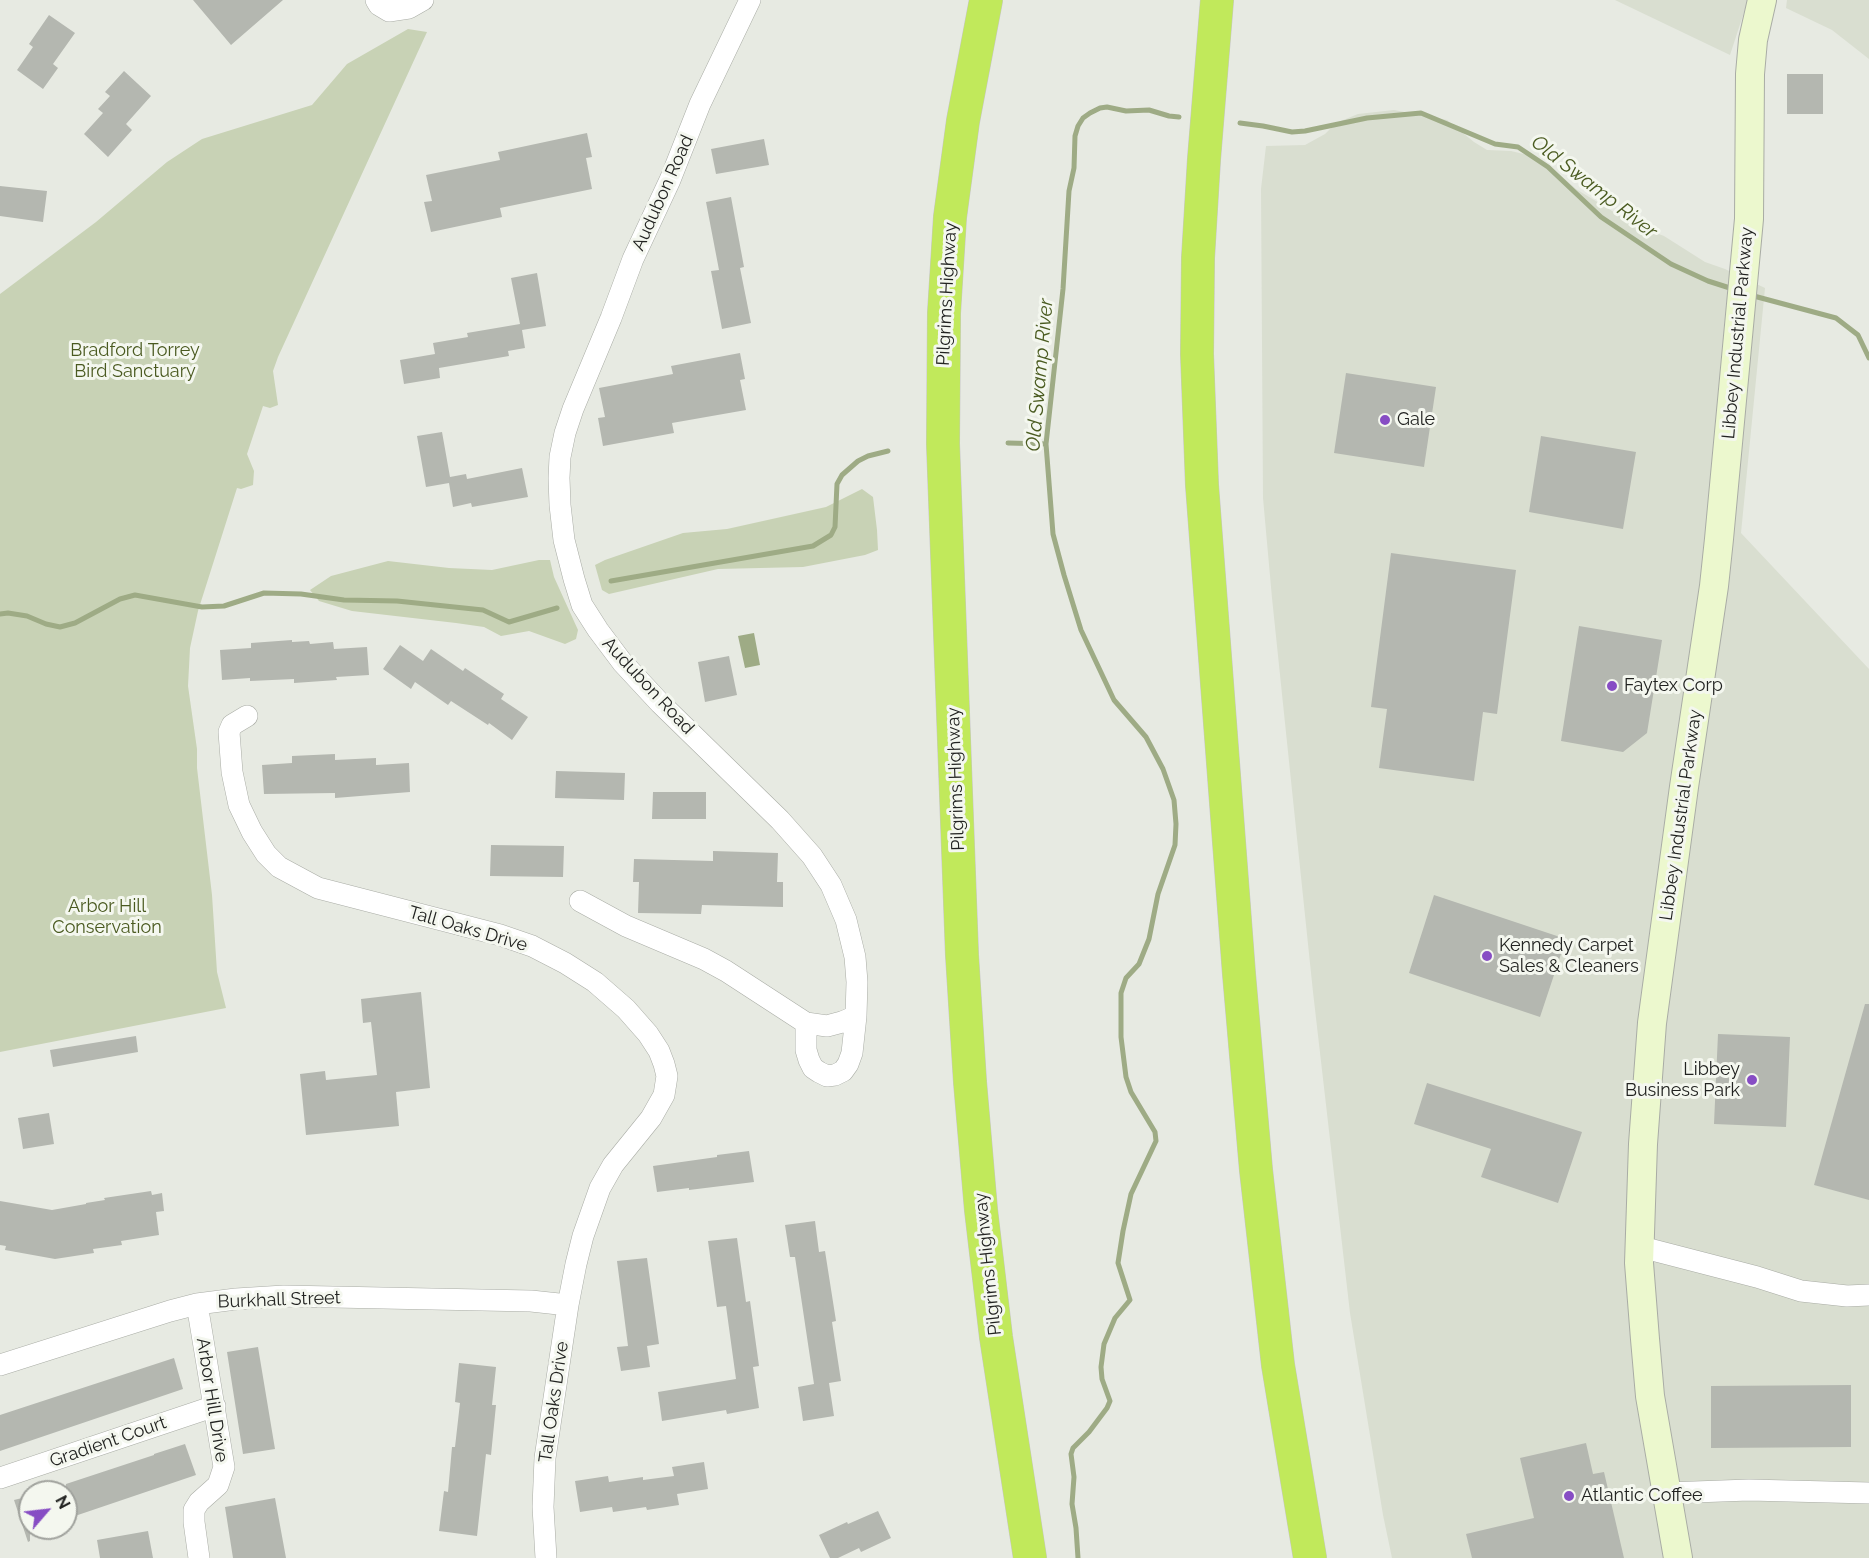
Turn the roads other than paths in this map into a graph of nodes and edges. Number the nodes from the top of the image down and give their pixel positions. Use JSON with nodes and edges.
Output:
{"nodes":[{"id":1,"x":376,"y":0,"type":"edge"},
{"id":2,"x":423,"y":0,"type":"edge"},
{"id":3,"x":750,"y":0,"type":"edge"},
{"id":4,"x":986,"y":0,"type":"edge"},
{"id":5,"x":1216,"y":0,"type":"edge"},
{"id":6,"x":1762,"y":0,"type":"edge"},
{"id":7,"x":247,"y":716,"type":"dead end"},
{"id":8,"x":580,"y":901,"type":"dead end"},
{"id":9,"x":856,"y":1016,"type":"junction"},
{"id":10,"x":806,"y":1023,"type":"junction"},
{"id":11,"x":1641,"y":1247,"type":"junction"},
{"id":12,"x":1869,"y":1295,"type":"edge"},
{"id":13,"x":197,"y":1304,"type":"junction"},
{"id":14,"x":568,"y":1305,"type":"junction"},
{"id":15,"x":0,"y":1365,"type":"edge"},
{"id":16,"x":215,"y":1406,"type":"junction"},
{"id":17,"x":0,"y":1478,"type":"edge"},
{"id":18,"x":1667,"y":1493,"type":"junction"},
{"id":19,"x":1869,"y":1493,"type":"edge"},
{"id":20,"x":198,"y":1558,"type":"edge"},
{"id":21,"x":546,"y":1558,"type":"edge"},
{"id":22,"x":1030,"y":1558,"type":"edge"},
{"id":23,"x":1310,"y":1558,"type":"edge"},
{"id":24,"x":1678,"y":1558,"type":"edge"}],
"edges":[{"from":1,"to":2,"type":"street"},
{"from":3,"to":9,"type":"street","name":"Audubon Road"},
{"from":4,"to":22,"type":"highway","name":"Pilgrims Highway"},
{"from":5,"to":23,"type":"highway"},
{"from":6,"to":11,"type":"street","name":"Libbey Industrial Parkway"},
{"from":7,"to":14,"type":"street","name":"Tall Oaks Drive"},
{"from":8,"to":10,"type":"street"},
{"from":9,"to":10,"type":"street"},
{"from":9,"to":10,"type":"street","name":"Audubon Road"},
{"from":11,"to":12,"type":"street"},
{"from":11,"to":18,"type":"street","name":"Libbey Industrial Parkway"},
{"from":13,"to":14,"type":"street","name":"Burkhall Street"},
{"from":13,"to":15,"type":"street","name":"Burkhall Street"},
{"from":13,"to":16,"type":"street","name":"Arbor Hill Drive"},
{"from":14,"to":21,"type":"street","name":"Tall Oaks Drive"},
{"from":16,"to":17,"type":"street","name":"Gradient Court"},
{"from":16,"to":20,"type":"street","name":"Arbor Hill Drive"},
{"from":18,"to":19,"type":"street"},
{"from":18,"to":24,"type":"street","name":"Libbey Industrial Parkway"}]}
